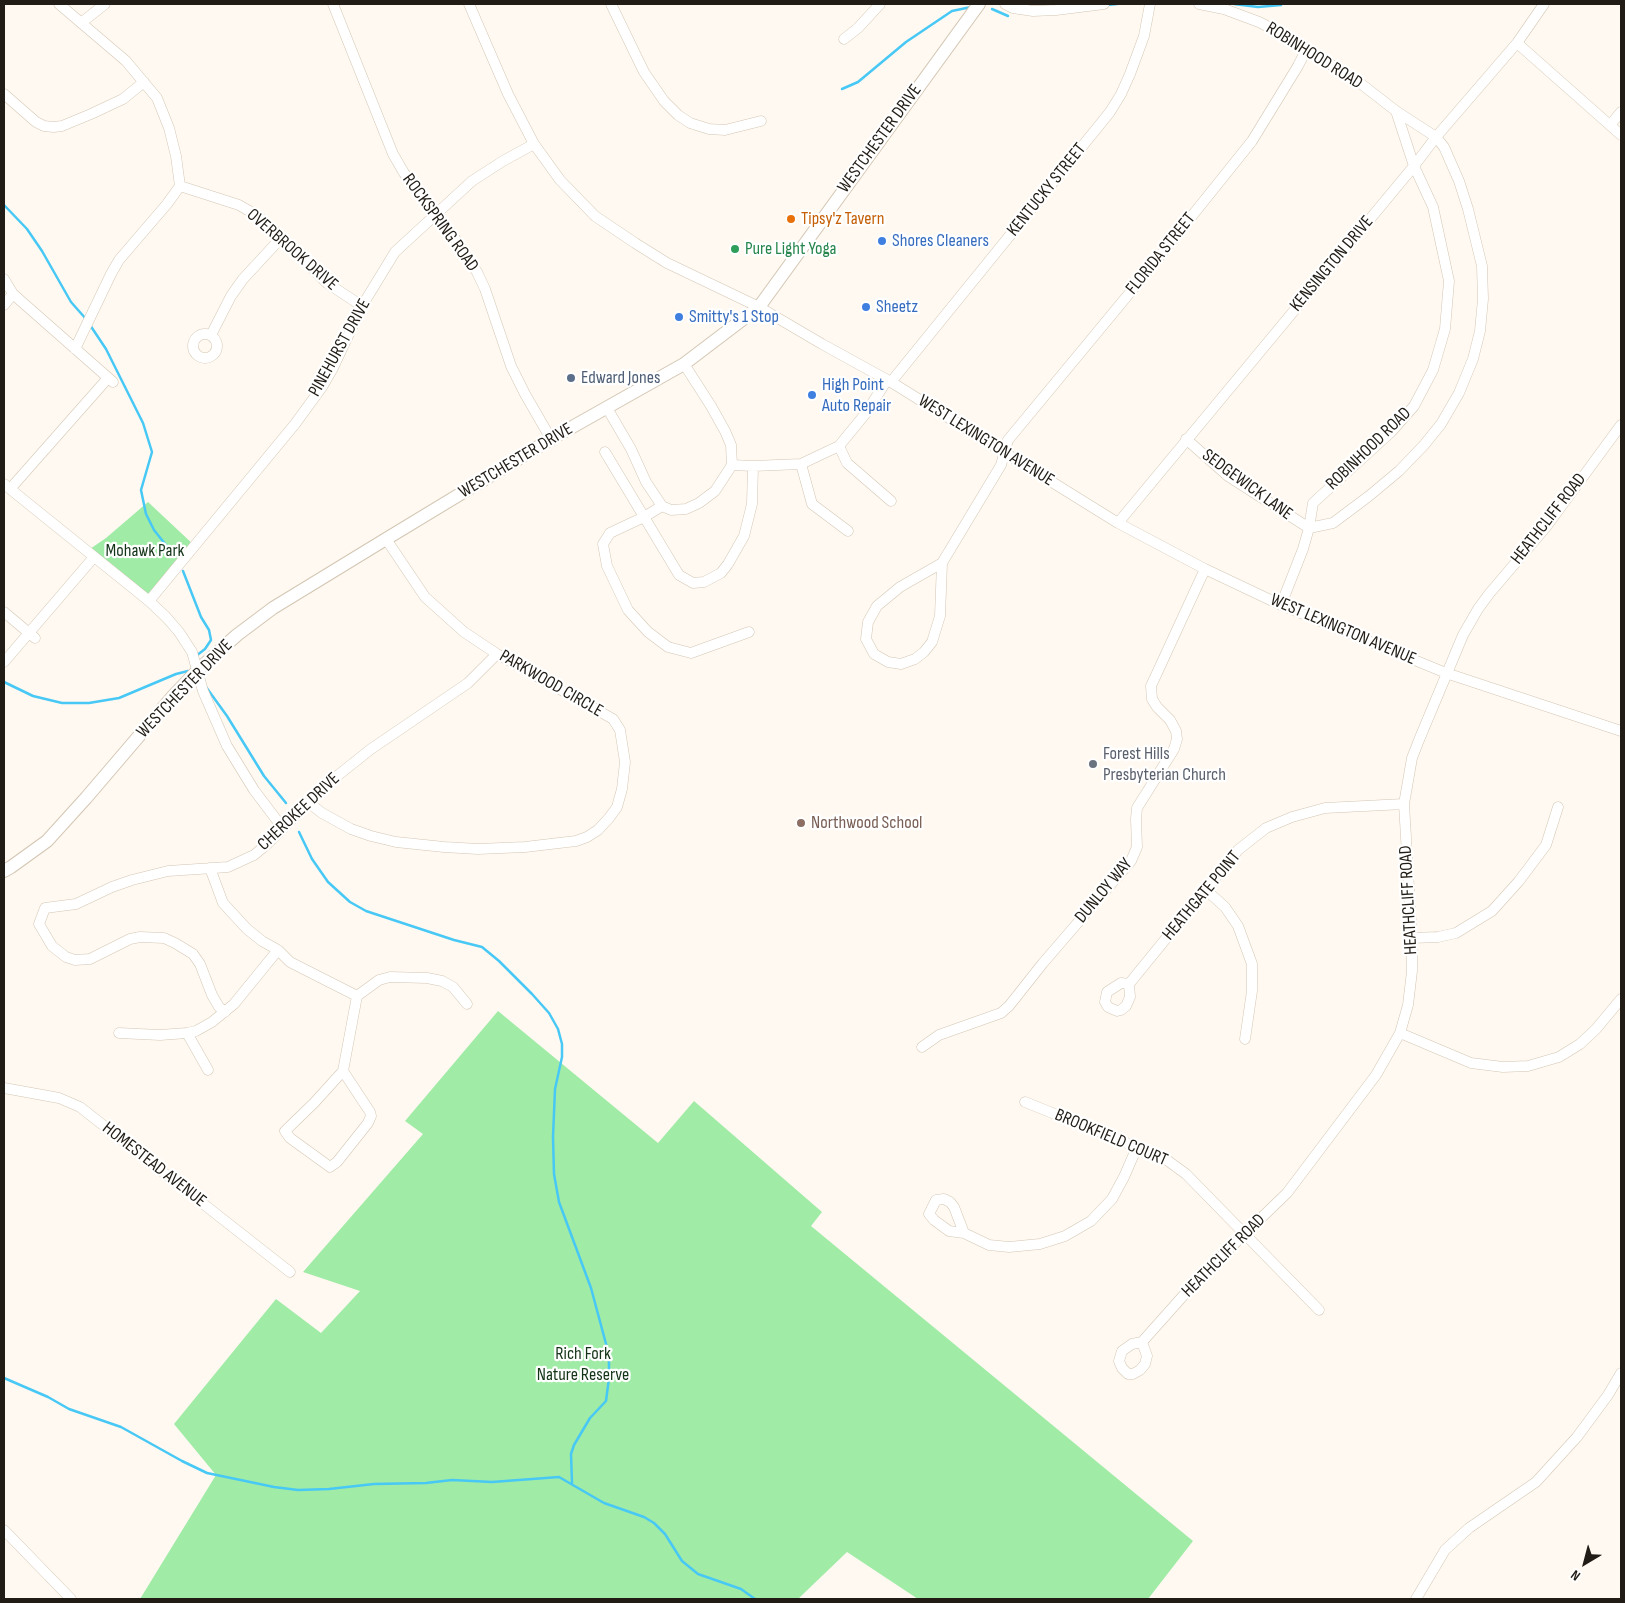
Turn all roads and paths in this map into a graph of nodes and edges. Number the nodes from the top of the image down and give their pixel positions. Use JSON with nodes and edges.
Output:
{"nodes":[{"id":1,"x":104,"y":4,"type":"edge"},
{"id":2,"x":333,"y":4,"type":"edge"},
{"id":3,"x":469,"y":4,"type":"edge"},
{"id":4,"x":612,"y":4,"type":"edge"},
{"id":5,"x":880,"y":4,"type":"edge"},
{"id":6,"x":979,"y":4,"type":"edge"},
{"id":7,"x":1005,"y":4,"type":"edge"},
{"id":8,"x":1104,"y":4,"type":"edge"},
{"id":9,"x":1150,"y":4,"type":"edge"},
{"id":10,"x":1199,"y":4,"type":"edge"},
{"id":11,"x":1544,"y":4,"type":"edge"},
{"id":12,"x":66,"y":6,"type":"edge"},
{"id":13,"x":81,"y":23,"type":"junction"},
{"id":14,"x":844,"y":38,"type":"dead end"},
{"id":15,"x":1517,"y":43,"type":"junction"},
{"id":16,"x":1307,"y":48,"type":"junction"},
{"id":17,"x":144,"y":82,"type":"junction"},
{"id":18,"x":4,"y":94,"type":"edge"},
{"id":19,"x":1396,"y":110,"type":"junction"},
{"id":20,"x":1621,"y":112,"type":"edge"},
{"id":21,"x":762,"y":121,"type":"dead end"},
{"id":22,"x":1610,"y":125,"type":"junction"},
{"id":23,"x":1621,"y":135,"type":"edge"},
{"id":24,"x":1436,"y":137,"type":"junction"},
{"id":25,"x":534,"y":144,"type":"junction"},
{"id":26,"x":1414,"y":166,"type":"junction"},
{"id":27,"x":180,"y":186,"type":"junction"},
{"id":28,"x":435,"y":214,"type":"junction"},
{"id":29,"x":281,"y":238,"type":"junction"},
{"id":30,"x":4,"y":278,"type":"edge"},
{"id":31,"x":13,"y":294,"type":"junction"},
{"id":32,"x":4,"y":305,"type":"edge"},
{"id":33,"x":362,"y":306,"type":"junction"},
{"id":34,"x":759,"y":307,"type":"junction"},
{"id":35,"x":211,"y":335,"type":"dead end"},
{"id":36,"x":75,"y":349,"type":"junction"},
{"id":37,"x":684,"y":364,"type":"junction"},
{"id":38,"x":889,"y":381,"type":"junction"},
{"id":39,"x":607,"y":408,"type":"junction"},
{"id":40,"x":1621,"y":425,"type":"edge"},
{"id":41,"x":551,"y":439,"type":"junction"},
{"id":42,"x":1186,"y":439,"type":"junction"},
{"id":43,"x":839,"y":446,"type":"junction"},
{"id":44,"x":605,"y":452,"type":"dead end"},
{"id":45,"x":1004,"y":452,"type":"junction"},
{"id":46,"x":801,"y":464,"type":"junction"},
{"id":47,"x":732,"y":465,"type":"junction"},
{"id":48,"x":753,"y":466,"type":"junction"},
{"id":49,"x":7,"y":486,"type":"edge"},
{"id":50,"x":891,"y":501,"type":"dead end"},
{"id":51,"x":662,"y":506,"type":"junction"},
{"id":52,"x":644,"y":517,"type":"junction"},
{"id":53,"x":1118,"y":522,"type":"junction"},
{"id":54,"x":1309,"y":528,"type":"junction"},
{"id":55,"x":848,"y":531,"type":"dead end"},
{"id":56,"x":386,"y":539,"type":"junction"},
{"id":57,"x":94,"y":557,"type":"junction"},
{"id":58,"x":942,"y":563,"type":"junction"},
{"id":59,"x":1205,"y":569,"type":"junction"},
{"id":60,"x":149,"y":601,"type":"junction"},
{"id":61,"x":1281,"y":605,"type":"junction"},
{"id":62,"x":4,"y":612,"type":"edge"},
{"id":63,"x":749,"y":632,"type":"dead end"},
{"id":64,"x":32,"y":635,"type":"junction"},
{"id":65,"x":497,"y":654,"type":"junction"},
{"id":66,"x":4,"y":662,"type":"edge"},
{"id":67,"x":198,"y":670,"type":"junction"},
{"id":68,"x":1446,"y":674,"type":"junction"},
{"id":69,"x":1621,"y":731,"type":"edge"},
{"id":70,"x":309,"y":802,"type":"junction"},
{"id":71,"x":1404,"y":804,"type":"junction"},
{"id":72,"x":1558,"y":807,"type":"dead end"},
{"id":73,"x":282,"y":827,"type":"junction"},
{"id":74,"x":210,"y":868,"type":"junction"},
{"id":75,"x":4,"y":871,"type":"edge"},
{"id":76,"x":1206,"y":890,"type":"junction"},
{"id":77,"x":1412,"y":938,"type":"junction"},
{"id":78,"x":278,"y":950,"type":"junction"},
{"id":79,"x":1129,"y":984,"type":"dead end"},
{"id":80,"x":357,"y":996,"type":"junction"},
{"id":81,"x":1621,"y":999,"type":"edge"},
{"id":82,"x":467,"y":1004,"type":"dead end"},
{"id":83,"x":226,"y":1012,"type":"junction"},
{"id":84,"x":119,"y":1033,"type":"dead end"},
{"id":85,"x":1400,"y":1033,"type":"junction"},
{"id":86,"x":187,"y":1034,"type":"junction"},
{"id":87,"x":1245,"y":1038,"type":"dead end"},
{"id":88,"x":922,"y":1047,"type":"dead end"},
{"id":89,"x":208,"y":1070,"type":"dead end"},
{"id":90,"x":343,"y":1071,"type":"junction"},
{"id":91,"x":4,"y":1088,"type":"edge"},
{"id":92,"x":1025,"y":1102,"type":"dead end"},
{"id":93,"x":1137,"y":1147,"type":"junction"},
{"id":94,"x":964,"y":1233,"type":"dead end"},
{"id":95,"x":1245,"y":1234,"type":"junction"},
{"id":96,"x":290,"y":1272,"type":"dead end"},
{"id":97,"x":1319,"y":1310,"type":"dead end"},
{"id":98,"x":1142,"y":1342,"type":"dead end"},
{"id":99,"x":1621,"y":1373,"type":"edge"},
{"id":100,"x":4,"y":1530,"type":"edge"},
{"id":101,"x":71,"y":1599,"type":"edge"},
{"id":102,"x":1416,"y":1599,"type":"edge"}],
"edges":[{"from":1,"to":13,"type":"street"},
{"from":2,"to":28,"type":"street","name":"ROCKSPRING ROAD"},
{"from":3,"to":25,"type":"street","name":"WEST LEXINGTON AVENUE"},
{"from":4,"to":21,"type":"street"},
{"from":5,"to":14,"type":"street"},
{"from":6,"to":34,"type":"main road","name":"WESTCHESTER DRIVE"},
{"from":7,"to":8,"type":"street"},
{"from":9,"to":38,"type":"street","name":"KENTUCKY STREET"},
{"from":10,"to":16,"type":"street","name":"ROBINHOOD ROAD"},
{"from":11,"to":15,"type":"street","name":"KENSINGTON DRIVE"},
{"from":12,"to":13,"type":"street"},
{"from":13,"to":17,"type":"street"},
{"from":15,"to":22,"type":"street"},
{"from":15,"to":24,"type":"street","name":"KENSINGTON DRIVE"},
{"from":16,"to":19,"type":"street","name":"ROBINHOOD ROAD"},
{"from":16,"to":45,"type":"street","name":"FLORIDA STREET"},
{"from":17,"to":18,"type":"street"},
{"from":17,"to":27,"type":"street"},
{"from":19,"to":24,"type":"street","name":"ROBINHOOD ROAD"},
{"from":19,"to":26,"type":"street","name":"ROBINHOOD ROAD"},
{"from":20,"to":22,"type":"street"},
{"from":22,"to":23,"type":"street"},
{"from":24,"to":26,"type":"street","name":"KENSINGTON DRIVE"},
{"from":24,"to":54,"type":"street","name":"ROBINHOOD ROAD"},
{"from":25,"to":28,"type":"street","name":"PINEHURST DRIVE"},
{"from":25,"to":34,"type":"street","name":"WEST LEXINGTON AVENUE"},
{"from":26,"to":42,"type":"street","name":"KENSINGTON DRIVE"},
{"from":26,"to":54,"type":"street","name":"ROBINHOOD ROAD"},
{"from":27,"to":29,"type":"street","name":"OVERBROOK DRIVE"},
{"from":27,"to":36,"type":"street"},
{"from":28,"to":33,"type":"street","name":"PINEHURST DRIVE"},
{"from":28,"to":41,"type":"street","name":"ROCKSPRING ROAD"},
{"from":29,"to":33,"type":"street","name":"OVERBROOK DRIVE"},
{"from":29,"to":35,"type":"street"},
{"from":30,"to":31,"type":"street"},
{"from":31,"to":32,"type":"street"},
{"from":31,"to":36,"type":"street"},
{"from":33,"to":60,"type":"street","name":"PINEHURST DRIVE"},
{"from":34,"to":37,"type":"main road","name":"WESTCHESTER DRIVE"},
{"from":34,"to":38,"type":"street","name":"WEST LEXINGTON AVENUE"},
{"from":36,"to":49,"type":"street"},
{"from":37,"to":39,"type":"main road","name":"WESTCHESTER DRIVE"},
{"from":37,"to":47,"type":"street"},
{"from":38,"to":43,"type":"street","name":"KENTUCKY STREET"},
{"from":38,"to":45,"type":"street","name":"WEST LEXINGTON AVENUE"},
{"from":39,"to":41,"type":"main road","name":"WESTCHESTER DRIVE"},
{"from":39,"to":51,"type":"street"},
{"from":40,"to":68,"type":"street","name":"HEATHCLIFF ROAD"},
{"from":41,"to":56,"type":"main road","name":"WESTCHESTER DRIVE"},
{"from":42,"to":53,"type":"street","name":"KENSINGTON DRIVE"},
{"from":42,"to":54,"type":"street","name":"SEDGEWICK LANE"},
{"from":43,"to":46,"type":"street"},
{"from":43,"to":50,"type":"street"},
{"from":44,"to":52,"type":"street"},
{"from":45,"to":53,"type":"street","name":"WEST LEXINGTON AVENUE"},
{"from":45,"to":58,"type":"street","name":"FLORIDA STREET"},
{"from":46,"to":48,"type":"street"},
{"from":46,"to":55,"type":"street"},
{"from":47,"to":48,"type":"street"},
{"from":47,"to":51,"type":"street"},
{"from":48,"to":52,"type":"street"},
{"from":49,"to":57,"type":"street"},
{"from":51,"to":52,"type":"street"},
{"from":52,"to":63,"type":"street"},
{"from":53,"to":59,"type":"street","name":"WEST LEXINGTON AVENUE"},
{"from":54,"to":61,"type":"street","name":"ROBINHOOD ROAD"},
{"from":56,"to":65,"type":"street","name":"PARKWOOD CIRCLE"},
{"from":56,"to":67,"type":"main road","name":"WESTCHESTER DRIVE"},
{"from":57,"to":60,"type":"street"},
{"from":57,"to":64,"type":"street"},
{"from":58,"to":58,"type":"street"},
{"from":59,"to":61,"type":"street","name":"WEST LEXINGTON AVENUE"},
{"from":59,"to":88,"type":"street","name":"DUNLOY WAY"},
{"from":60,"to":67,"type":"street"},
{"from":61,"to":68,"type":"street","name":"WEST LEXINGTON AVENUE"},
{"from":62,"to":64,"type":"street"},
{"from":64,"to":66,"type":"street"},
{"from":65,"to":70,"type":"street","name":"CHEROKEE DRIVE"},
{"from":65,"to":70,"type":"street","name":"PARKWOOD CIRCLE"},
{"from":67,"to":73,"type":"street"},
{"from":67,"to":75,"type":"main road","name":"WESTCHESTER DRIVE"},
{"from":68,"to":69,"type":"street","name":"WEST LEXINGTON AVENUE"},
{"from":68,"to":71,"type":"street","name":"HEATHCLIFF ROAD"},
{"from":70,"to":73,"type":"street","name":"CHEROKEE DRIVE"},
{"from":71,"to":76,"type":"street","name":"HEATHGATE POINT"},
{"from":71,"to":77,"type":"street","name":"HEATHCLIFF ROAD"},
{"from":72,"to":77,"type":"street"},
{"from":73,"to":74,"type":"street","name":"CHEROKEE DRIVE"},
{"from":74,"to":78,"type":"street"},
{"from":74,"to":83,"type":"street","name":"CHEROKEE DRIVE"},
{"from":76,"to":79,"type":"street","name":"HEATHGATE POINT"},
{"from":76,"to":87,"type":"street"},
{"from":77,"to":85,"type":"street","name":"HEATHCLIFF ROAD"},
{"from":78,"to":80,"type":"street"},
{"from":78,"to":83,"type":"street"},
{"from":80,"to":82,"type":"street"},
{"from":80,"to":90,"type":"street"},
{"from":81,"to":85,"type":"street"},
{"from":83,"to":86,"type":"street"},
{"from":84,"to":86,"type":"street"},
{"from":85,"to":95,"type":"street","name":"HEATHCLIFF ROAD"},
{"from":86,"to":89,"type":"street"},
{"from":90,"to":90,"type":"street"},
{"from":91,"to":96,"type":"street","name":"HOMESTEAD AVENUE"},
{"from":92,"to":93,"type":"street","name":"BROOKFIELD COURT"},
{"from":93,"to":94,"type":"street"},
{"from":93,"to":95,"type":"street","name":"BROOKFIELD COURT"},
{"from":95,"to":97,"type":"street","name":"BROOKFIELD COURT"},
{"from":95,"to":98,"type":"street","name":"HEATHCLIFF ROAD"},
{"from":99,"to":102,"type":"street"},
{"from":100,"to":101,"type":"street"}]}
